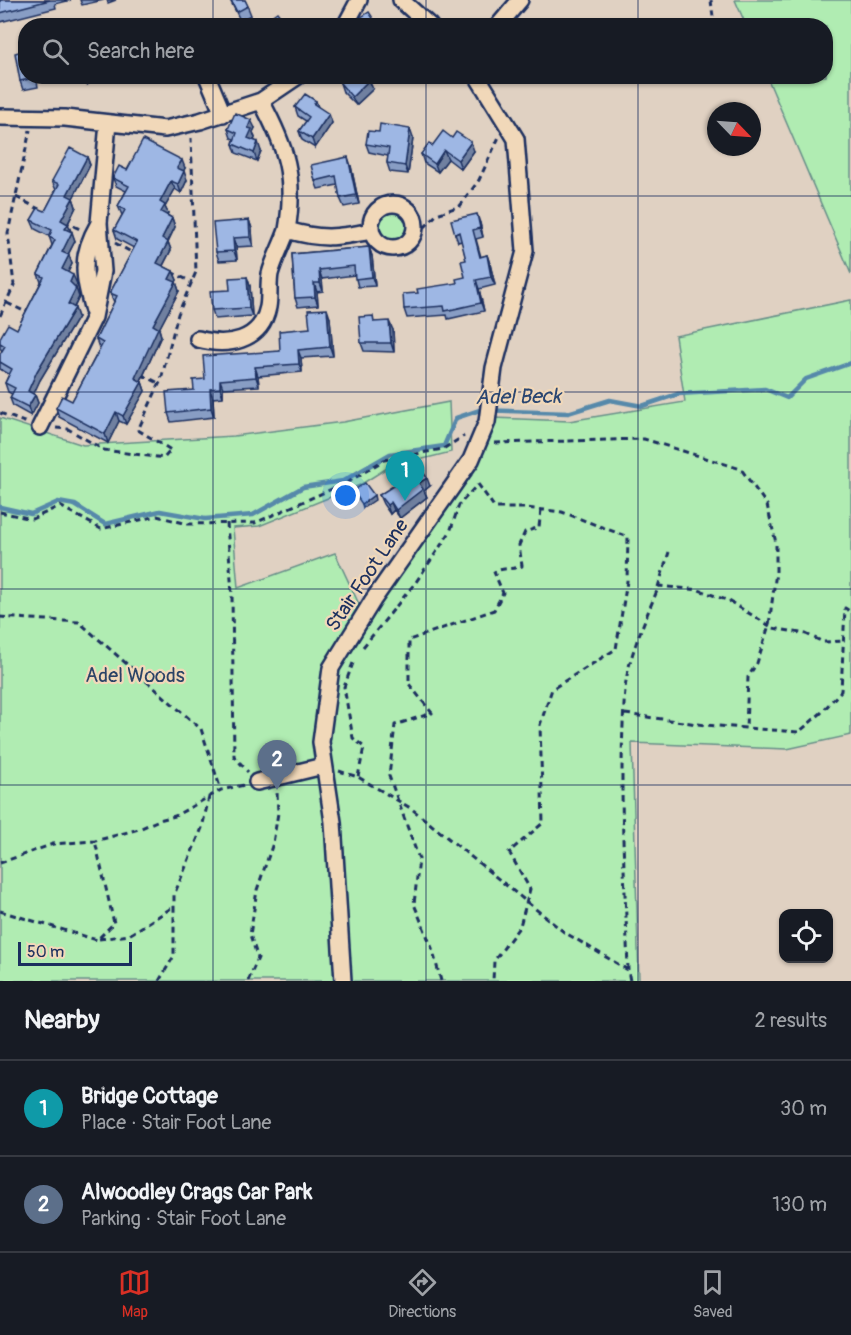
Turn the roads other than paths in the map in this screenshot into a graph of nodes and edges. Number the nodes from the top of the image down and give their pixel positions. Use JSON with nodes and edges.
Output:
{"nodes":[{"id":1,"x":359,"y":0,"type":"edge"},
{"id":2,"x":401,"y":0,"type":"edge"},
{"id":3,"x":520,"y":0,"type":"edge"},
{"id":4,"x":349,"y":18,"type":"edge"},
{"id":5,"x":421,"y":18,"type":"edge"},
{"id":6,"x":505,"y":18,"type":"edge"},
{"id":7,"x":210,"y":84,"type":"edge"},
{"id":8,"x":286,"y":84,"type":"edge"},
{"id":9,"x":482,"y":84,"type":"edge"},
{"id":10,"x":261,"y":101,"type":"junction"},
{"id":11,"x":223,"y":114,"type":"junction"},
{"id":12,"x":0,"y":117,"type":"edge"},
{"id":13,"x":108,"y":123,"type":"junction"},
{"id":14,"x":287,"y":230,"type":"junction"},
{"id":15,"x":371,"y":231,"type":"junction"},
{"id":16,"x":198,"y":339,"type":"dead end"},
{"id":17,"x":40,"y":427,"type":"road end"},
{"id":18,"x":323,"y":766,"type":"junction"},
{"id":19,"x":257,"y":782,"type":"road end"},
{"id":20,"x":343,"y":981,"type":"edge"}],
"edges":[{"from":1,"to":4,"type":"street"},
{"from":2,"to":5,"type":"street"},
{"from":3,"to":6,"type":"street"},
{"from":7,"to":11,"type":"street"},
{"from":8,"to":10,"type":"street"},
{"from":9,"to":18,"type":"street","name":"Stair Foot Lane"},
{"from":10,"to":11,"type":"street"},
{"from":10,"to":14,"type":"street"},
{"from":11,"to":13,"type":"street"},
{"from":12,"to":13,"type":"street"},
{"from":13,"to":17,"type":"street"},
{"from":14,"to":15,"type":"street"},
{"from":14,"to":16,"type":"street"},
{"from":15,"to":15,"type":"street"},
{"from":18,"to":19,"type":"street"},
{"from":18,"to":20,"type":"street","name":"Stair Foot Lane"}]}
